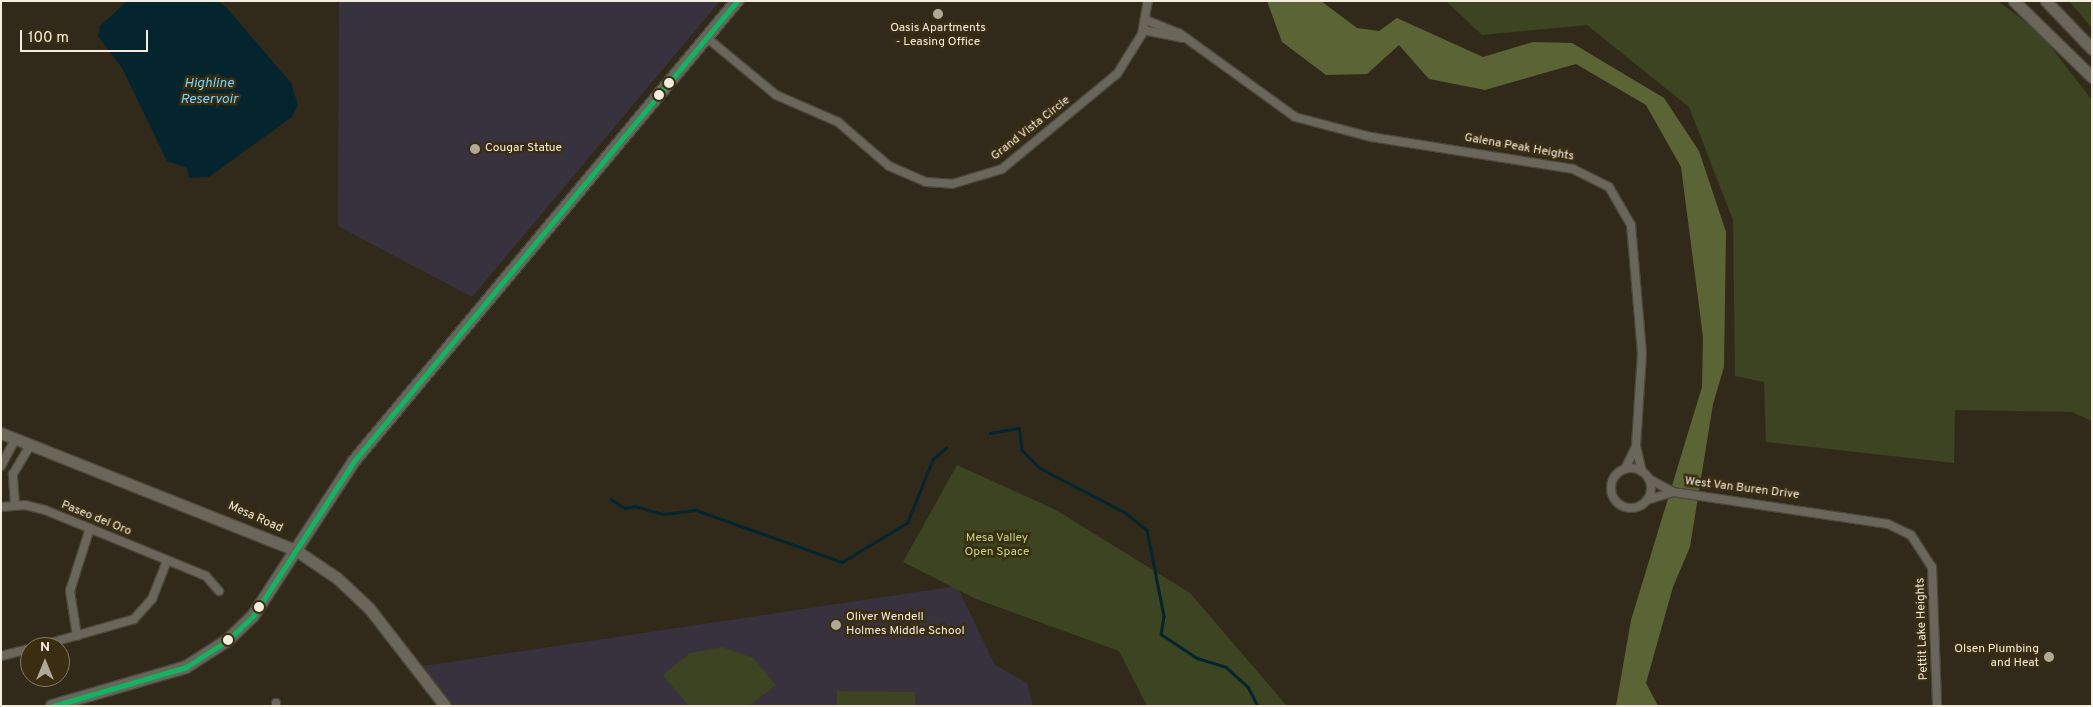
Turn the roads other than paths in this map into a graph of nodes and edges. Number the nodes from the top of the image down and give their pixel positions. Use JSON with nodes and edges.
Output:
{"nodes":[{"id":1,"x":737,"y":1,"type":"edge"},
{"id":2,"x":1148,"y":1,"type":"edge"},
{"id":3,"x":2014,"y":1,"type":"edge"},
{"id":4,"x":2046,"y":1,"type":"edge"},
{"id":5,"x":1146,"y":20,"type":"junction"},
{"id":6,"x":1143,"y":30,"type":"junction"},
{"id":7,"x":706,"y":37,"type":"junction"},
{"id":8,"x":1183,"y":38,"type":"junction"},
{"id":9,"x":2092,"y":49,"type":"edge"},
{"id":10,"x":2092,"y":77,"type":"edge"},
{"id":11,"x":1,"y":433,"type":"edge"},
{"id":12,"x":15,"y":440,"type":"junction"},
{"id":13,"x":1636,"y":446,"type":"junction"},
{"id":14,"x":29,"y":447,"type":"junction"},
{"id":15,"x":1,"y":466,"type":"edge"},
{"id":16,"x":1625,"y":469,"type":"junction"},
{"id":17,"x":1642,"y":471,"type":"junction"},
{"id":18,"x":1649,"y":478,"type":"junction"},
{"id":19,"x":1673,"y":492,"type":"junction"},
{"id":20,"x":1647,"y":500,"type":"junction"},
{"id":21,"x":2,"y":504,"type":"edge"},
{"id":22,"x":15,"y":506,"type":"junction"},
{"id":23,"x":1806,"y":509,"type":"joint"},
{"id":24,"x":90,"y":528,"type":"junction"},
{"id":25,"x":297,"y":552,"type":"junction"},
{"id":26,"x":167,"y":561,"type":"junction"},
{"id":27,"x":219,"y":591,"type":"dead end"},
{"id":28,"x":77,"y":636,"type":"junction"},
{"id":29,"x":70,"y":638,"type":"edge"},
{"id":30,"x":20,"y":651,"type":"edge"},
{"id":31,"x":1,"y":656,"type":"edge"},
{"id":32,"x":52,"y":706,"type":"edge"},
{"id":33,"x":445,"y":706,"type":"edge"},
{"id":34,"x":1937,"y":706,"type":"edge"}],
"edges":[{"from":1,"to":7,"type":"main road"},
{"from":2,"to":5,"type":"street","name":"Grand Vista Circle"},
{"from":3,"to":10,"type":"main road"},
{"from":4,"to":9,"type":"main road"},
{"from":5,"to":6,"type":"street","name":"Grand Vista Circle"},
{"from":5,"to":8,"type":"street","name":"Galena Peak Heights"},
{"from":6,"to":7,"type":"street","name":"Grand Vista Circle"},
{"from":6,"to":8,"type":"street","name":"Galena Peak Heights"},
{"from":7,"to":25,"type":"main road"},
{"from":8,"to":13,"type":"street","name":"Galena Peak Heights"},
{"from":11,"to":12,"type":"main road","name":"Mesa Road"},
{"from":12,"to":14,"type":"main road","name":"Mesa Road"},
{"from":12,"to":15,"type":"street"},
{"from":13,"to":16,"type":"street"},
{"from":13,"to":17,"type":"street"},
{"from":14,"to":22,"type":"street"},
{"from":14,"to":25,"type":"main road","name":"Mesa Road"},
{"from":16,"to":17,"type":"street"},
{"from":16,"to":20,"type":"street"},
{"from":17,"to":18,"type":"street"},
{"from":18,"to":19,"type":"street","name":"West Van Buren Drive"},
{"from":18,"to":20,"type":"street"},
{"from":19,"to":20,"type":"street"},
{"from":19,"to":23,"type":"street","name":"West Van Buren Drive"},
{"from":21,"to":22,"type":"street","name":"Paseo del Oro"},
{"from":22,"to":24,"type":"street","name":"Paseo del Oro"},
{"from":23,"to":34,"type":"street","name":"Pettit Lake Heights"},
{"from":24,"to":26,"type":"street","name":"Paseo del Oro"},
{"from":24,"to":28,"type":"street"},
{"from":25,"to":32,"type":"main road"},
{"from":25,"to":33,"type":"main road","name":"Mesa Road"},
{"from":26,"to":27,"type":"street","name":"Paseo del Oro"},
{"from":26,"to":28,"type":"street"},
{"from":28,"to":29,"type":"street"},
{"from":30,"to":31,"type":"street"}]}
